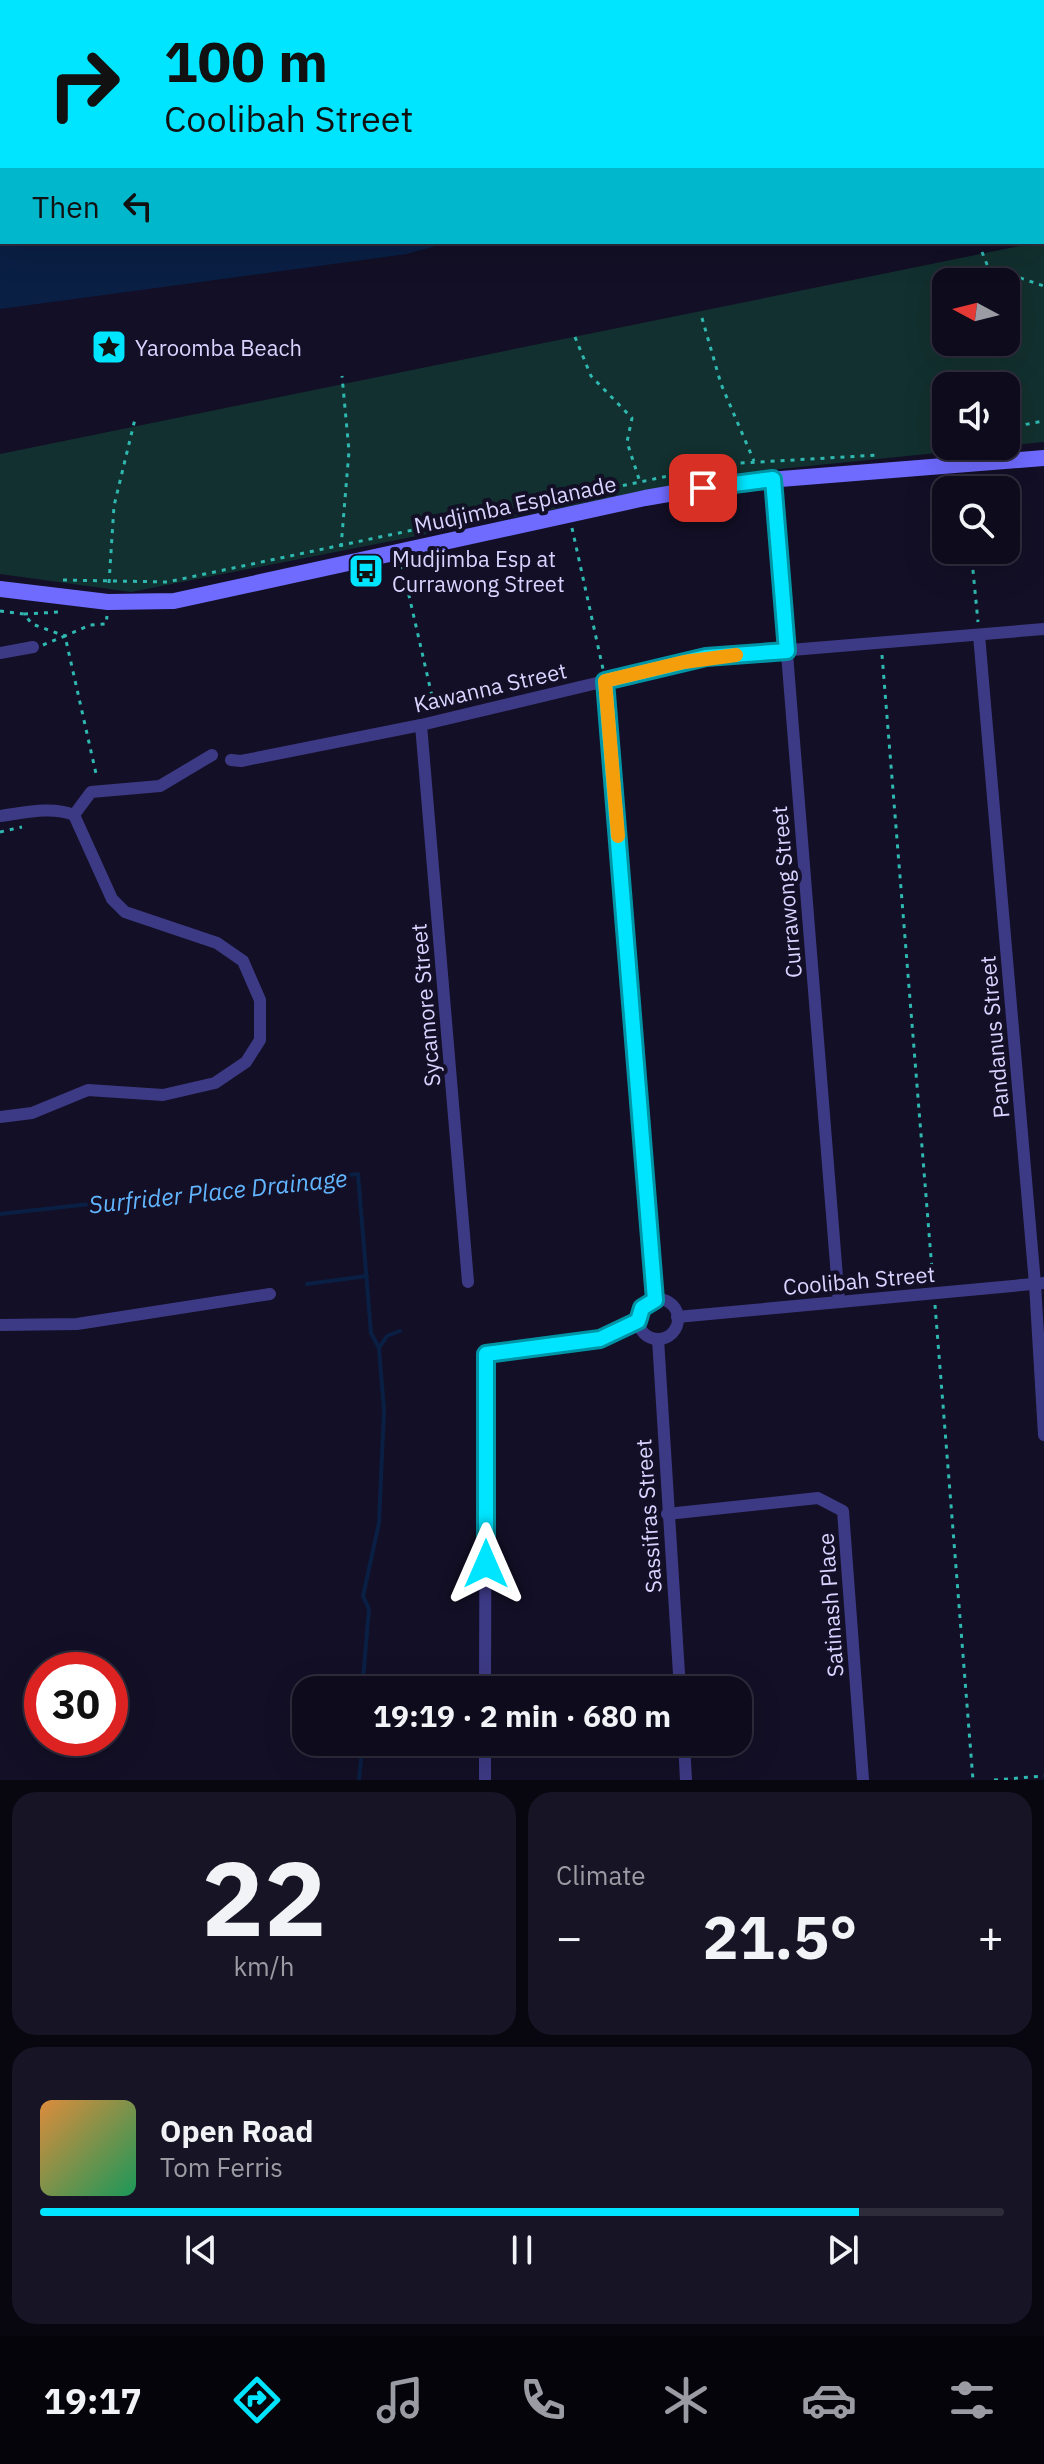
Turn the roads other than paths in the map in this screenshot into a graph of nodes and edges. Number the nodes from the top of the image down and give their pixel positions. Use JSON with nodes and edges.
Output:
{"nodes":[{"id":1,"x":1044,"y":458,"type":"edge"},
{"id":2,"x":766,"y":480,"type":"junction"},
{"id":3,"x":0,"y":589,"type":"edge"},
{"id":4,"x":1044,"y":629,"type":"edge"},
{"id":5,"x":979,"y":635,"type":"junction"},
{"id":6,"x":33,"y":647,"type":"road end"},
{"id":7,"x":787,"y":651,"type":"junction"},
{"id":8,"x":0,"y":653,"type":"edge"},
{"id":9,"x":605,"y":681,"type":"junction"},
{"id":10,"x":421,"y":725,"type":"junction"},
{"id":11,"x":212,"y":755,"type":"dead end"},
{"id":12,"x":231,"y":760,"type":"dead end"},
{"id":13,"x":74,"y":815,"type":"junction"},
{"id":14,"x":0,"y":816,"type":"edge"},
{"id":15,"x":0,"y":1117,"type":"edge"},
{"id":16,"x":468,"y":1282,"type":"dead end"},
{"id":17,"x":1040,"y":1283,"type":"edge"},
{"id":18,"x":270,"y":1294,"type":"dead end"},
{"id":19,"x":655,"y":1300,"type":"junction"},
{"id":20,"x":839,"y":1302,"type":"junction"},
{"id":21,"x":677,"y":1317,"type":"junction"},
{"id":22,"x":638,"y":1321,"type":"junction"},
{"id":23,"x":0,"y":1325,"type":"edge"},
{"id":24,"x":658,"y":1339,"type":"junction"},
{"id":25,"x":1044,"y":1435,"type":"edge"},
{"id":26,"x":667,"y":1514,"type":"junction"},
{"id":27,"x":485,"y":1676,"type":"edge"},
{"id":28,"x":679,"y":1676,"type":"edge"},
{"id":29,"x":485,"y":1756,"type":"edge"},
{"id":30,"x":685,"y":1756,"type":"edge"},
{"id":31,"x":485,"y":1780,"type":"edge"},
{"id":32,"x":686,"y":1780,"type":"edge"},
{"id":33,"x":863,"y":1780,"type":"edge"}],
"edges":[{"from":1,"to":2,"type":"street","name":"Mudjimba Esplanade"},
{"from":2,"to":3,"type":"street","name":"Mudjimba Esplanade"},
{"from":2,"to":7,"type":"street","name":"Currawong Street"},
{"from":4,"to":5,"type":"street","name":"Kawanna Street"},
{"from":5,"to":7,"type":"street","name":"Kawanna Street"},
{"from":5,"to":17,"type":"street","name":"Pandanus Street"},
{"from":6,"to":8,"type":"street"},
{"from":7,"to":9,"type":"street","name":"Kawanna Street"},
{"from":7,"to":20,"type":"street","name":"Currawong Street"},
{"from":9,"to":10,"type":"street","name":"Kawanna Street"},
{"from":9,"to":19,"type":"street"},
{"from":10,"to":12,"type":"street","name":"Kawanna Street"},
{"from":10,"to":16,"type":"street","name":"Sycamore Street"},
{"from":11,"to":13,"type":"street"},
{"from":13,"to":14,"type":"street"},
{"from":13,"to":15,"type":"street"},
{"from":17,"to":20,"type":"street","name":"Coolibah Street"},
{"from":17,"to":25,"type":"street","name":"Pandanus Street"},
{"from":18,"to":23,"type":"street"},
{"from":19,"to":21,"type":"street"},
{"from":19,"to":22,"type":"street"},
{"from":20,"to":21,"type":"street","name":"Coolibah Street"},
{"from":21,"to":24,"type":"street"},
{"from":22,"to":24,"type":"street"},
{"from":22,"to":27,"type":"street"},
{"from":24,"to":26,"type":"street","name":"Sassifras Street"},
{"from":26,"to":28,"type":"street","name":"Sassifras Street"},
{"from":26,"to":33,"type":"street","name":"Satinash Place"},
{"from":29,"to":31,"type":"street"},
{"from":30,"to":32,"type":"street"}]}
